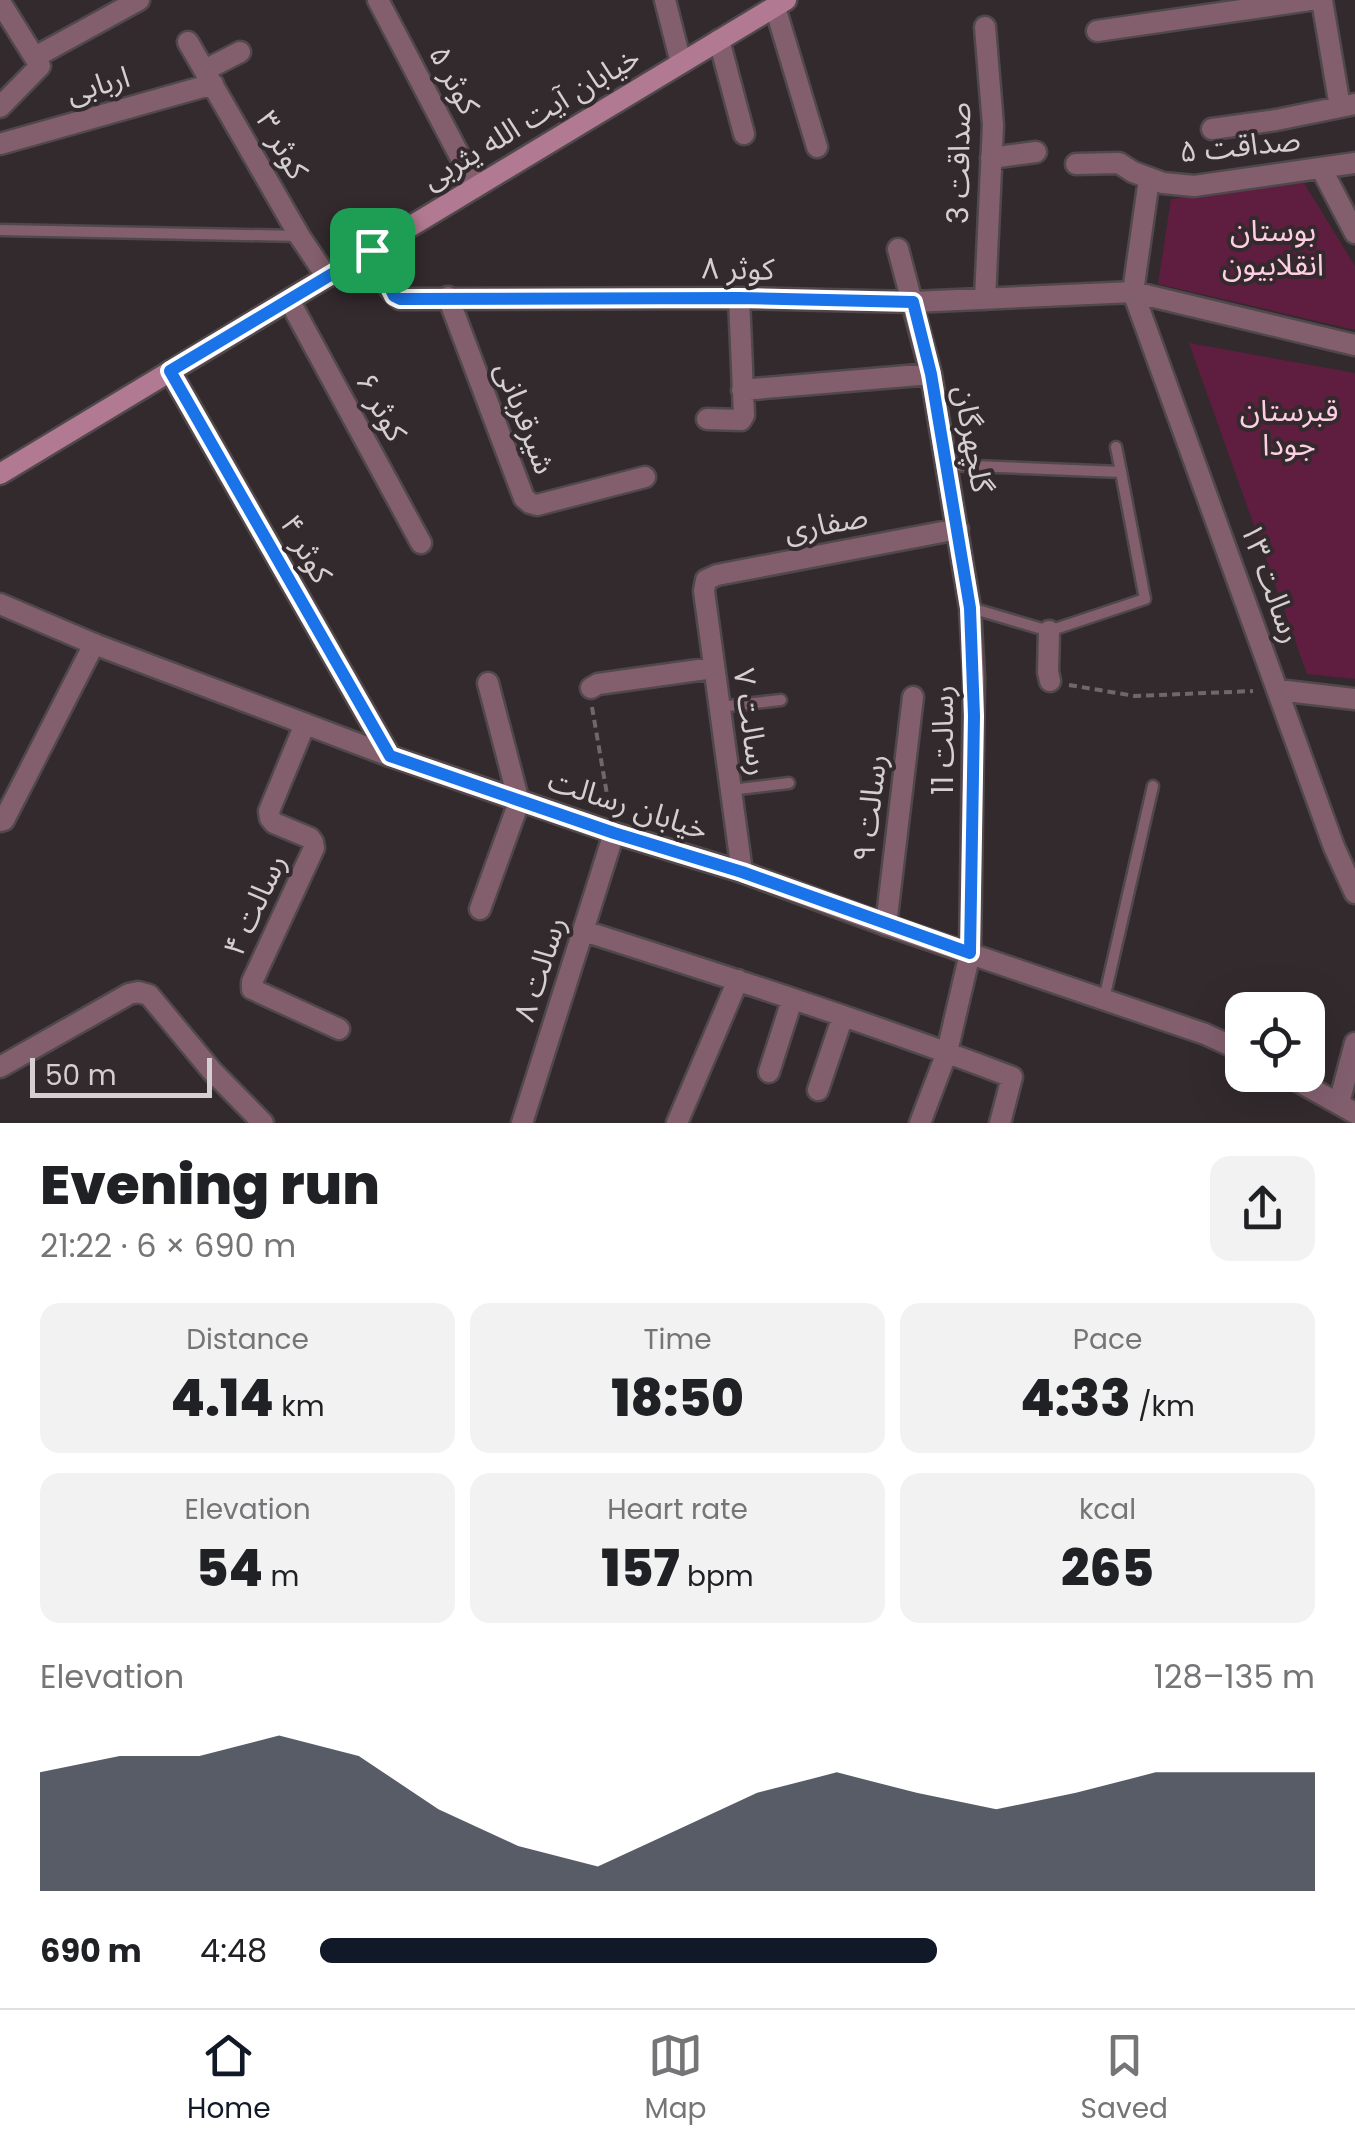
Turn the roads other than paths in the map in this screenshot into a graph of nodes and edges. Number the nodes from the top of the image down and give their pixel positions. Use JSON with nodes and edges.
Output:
{"nodes":[{"id":1,"x":139,"y":0,"type":"edge"},
{"id":2,"x":378,"y":0,"type":"edge"},
{"id":3,"x":666,"y":0,"type":"edge"},
{"id":4,"x":1310,"y":0,"type":"edge"},
{"id":5,"x":1322,"y":0,"type":"edge"},
{"id":6,"x":0,"y":2,"type":"edge"},
{"id":7,"x":780,"y":3,"type":"edge"},
{"id":8,"x":985,"y":27,"type":"dead end"},
{"id":9,"x":1096,"y":31,"type":"dead end"},
{"id":10,"x":719,"y":40,"type":"junction"},
{"id":11,"x":188,"y":42,"type":"dead end"},
{"id":12,"x":240,"y":52,"type":"dead end"},
{"id":13,"x":35,"y":56,"type":"junction"},
{"id":14,"x":681,"y":63,"type":"junction"},
{"id":15,"x":209,"y":77,"type":"junction"},
{"id":16,"x":1347,"y":106,"type":"edge"},
{"id":17,"x":0,"y":107,"type":"edge"},
{"id":18,"x":1212,"y":129,"type":"dead end"},
{"id":19,"x":744,"y":134,"type":"dead end"},
{"id":20,"x":0,"y":144,"type":"edge"},
{"id":21,"x":816,"y":146,"type":"dead end"},
{"id":22,"x":1036,"y":152,"type":"dead end"},
{"id":23,"x":992,"y":158,"type":"junction"},
{"id":24,"x":1355,"y":162,"type":"edge"},
{"id":25,"x":1076,"y":164,"type":"dead end"},
{"id":26,"x":1321,"y":168,"type":"junction"},
{"id":27,"x":1149,"y":179,"type":"junction"},
{"id":28,"x":476,"y":187,"type":"junction"},
{"id":29,"x":0,"y":230,"type":"edge"},
{"id":30,"x":1355,"y":233,"type":"edge"},
{"id":31,"x":300,"y":236,"type":"junction"},
{"id":32,"x":898,"y":249,"type":"dead end"},
{"id":33,"x":372,"y":250,"type":"junction"},
{"id":34,"x":326,"y":277,"type":"junction"},
{"id":35,"x":1133,"y":292,"type":"junction"},
{"id":36,"x":448,"y":298,"type":"junction"},
{"id":37,"x":739,"y":298,"type":"junction"},
{"id":38,"x":985,"y":299,"type":"junction"},
{"id":39,"x":288,"y":300,"type":"junction"},
{"id":40,"x":913,"y":302,"type":"junction"},
{"id":41,"x":1355,"y":346,"type":"edge"},
{"id":42,"x":170,"y":371,"type":"junction"},
{"id":43,"x":931,"y":374,"type":"junction"},
{"id":44,"x":742,"y":390,"type":"junction"},
{"id":45,"x":707,"y":419,"type":"dead end"},
{"id":46,"x":1116,"y":447,"type":"dead end"},
{"id":47,"x":947,"y":465,"type":"junction"},
{"id":48,"x":1121,"y":472,"type":"junction"},
{"id":49,"x":0,"y":474,"type":"edge"},
{"id":50,"x":644,"y":477,"type":"dead end"},
{"id":51,"x":958,"y":529,"type":"junction"},
{"id":52,"x":421,"y":543,"type":"dead end"},
{"id":53,"x":706,"y":580,"type":"joint"},
{"id":54,"x":0,"y":604,"type":"edge"},
{"id":55,"x":970,"y":608,"type":"junction"},
{"id":56,"x":1049,"y":631,"type":"junction"},
{"id":57,"x":94,"y":644,"type":"junction"},
{"id":58,"x":713,"y":668,"type":"junction"},
{"id":59,"x":1050,"y":681,"type":"road end"},
{"id":60,"x":488,"y":683,"type":"dead end"},
{"id":61,"x":592,"y":688,"type":"road end"},
{"id":62,"x":1278,"y":690,"type":"junction"},
{"id":63,"x":914,"y":697,"type":"dead end"},
{"id":64,"x":1355,"y":698,"type":"edge"},
{"id":65,"x":781,"y":700,"type":"dead end"},
{"id":66,"x":719,"y":708,"type":"junction"},
{"id":67,"x":305,"y":724,"type":"junction"},
{"id":68,"x":390,"y":756,"type":"junction"},
{"id":69,"x":789,"y":783,"type":"dead end"},
{"id":70,"x":1154,"y":786,"type":"dead end"},
{"id":71,"x":730,"y":790,"type":"junction"},
{"id":72,"x":520,"y":802,"type":"junction"},
{"id":73,"x":0,"y":822,"type":"edge"},
{"id":74,"x":614,"y":833,"type":"junction"},
{"id":75,"x":1345,"y":847,"type":"edge"},
{"id":76,"x":742,"y":872,"type":"junction"},
{"id":77,"x":1355,"y":892,"type":"edge"},
{"id":78,"x":480,"y":909,"type":"dead end"},
{"id":79,"x":886,"y":925,"type":"junction"},
{"id":80,"x":584,"y":930,"type":"junction"},
{"id":81,"x":970,"y":953,"type":"junction"},
{"id":82,"x":738,"y":980,"type":"junction"},
{"id":83,"x":1104,"y":999,"type":"junction"},
{"id":84,"x":792,"y":1000,"type":"junction"},
{"id":85,"x":843,"y":1016,"type":"junction"},
{"id":86,"x":339,"y":1029,"type":"dead end"},
{"id":87,"x":1225,"y":1043,"type":"edge"},
{"id":88,"x":1355,"y":1043,"type":"edge"},
{"id":89,"x":947,"y":1052,"type":"junction"},
{"id":90,"x":0,"y":1067,"type":"edge"},
{"id":91,"x":768,"y":1072,"type":"dead end"},
{"id":92,"x":818,"y":1090,"type":"dead end"},
{"id":93,"x":1318,"y":1092,"type":"edge"},
{"id":94,"x":1347,"y":1108,"type":"edge"},
{"id":95,"x":263,"y":1123,"type":"edge"},
{"id":96,"x":522,"y":1123,"type":"edge"},
{"id":97,"x":676,"y":1123,"type":"edge"},
{"id":98,"x":920,"y":1123,"type":"edge"},
{"id":99,"x":1000,"y":1123,"type":"edge"}],
"edges":[{"from":1,"to":13,"type":"street"},
{"from":2,"to":28,"type":"street","name":"کوثر ۵"},
{"from":3,"to":14,"type":"street"},
{"from":4,"to":9,"type":"street"},
{"from":5,"to":16,"type":"street"},
{"from":6,"to":13,"type":"street"},
{"from":7,"to":10,"type":"main road","name":"خیابان آیت الله یثربی"},
{"from":7,"to":21,"type":"street"},
{"from":8,"to":23,"type":"street","name":"صداقت 3"},
{"from":10,"to":14,"type":"main road","name":"خیابان آیت الله یثربی"},
{"from":10,"to":19,"type":"street"},
{"from":11,"to":15,"type":"street","name":"کوثر ۳"},
{"from":12,"to":15,"type":"street","name":"اربابی"},
{"from":13,"to":17,"type":"street"},
{"from":14,"to":28,"type":"main road","name":"خیابان آیت الله یثربی"},
{"from":15,"to":20,"type":"street","name":"اربابی"},
{"from":15,"to":31,"type":"street","name":"کوثر ۳"},
{"from":16,"to":18,"type":"street"},
{"from":22,"to":23,"type":"street"},
{"from":23,"to":38,"type":"street","name":"صداقت 3"},
{"from":24,"to":26,"type":"street","name":"صداقت ۵"},
{"from":25,"to":27,"type":"street","name":"صداقت ۵"},
{"from":26,"to":27,"type":"street","name":"صداقت ۵"},
{"from":26,"to":30,"type":"street"},
{"from":27,"to":35,"type":"street"},
{"from":28,"to":33,"type":"main road","name":"خیابان آیت الله یثربی"},
{"from":29,"to":31,"type":"lane"},
{"from":31,"to":34,"type":"street","name":"کوثر ۳"},
{"from":32,"to":40,"type":"street","name":"گلچهرگان"},
{"from":33,"to":34,"type":"main road","name":"خیابان آیت الله یثربی"},
{"from":33,"to":36,"type":"street","name":"کوثر ۸"},
{"from":34,"to":39,"type":"main road","name":"خیابان آیت الله یثربی"},
{"from":35,"to":38,"type":"street","name":"کوثر ۸"},
{"from":35,"to":41,"type":"street","name":"کوثر ۸"},
{"from":35,"to":62,"type":"street","name":"رسالت ۱۳"},
{"from":36,"to":37,"type":"street","name":"کوثر ۸"},
{"from":36,"to":50,"type":"street","name":"شیرقربانی"},
{"from":37,"to":40,"type":"street","name":"کوثر ۸"},
{"from":37,"to":44,"type":"street"},
{"from":38,"to":40,"type":"street","name":"کوثر ۸"},
{"from":39,"to":42,"type":"main road","name":"خیابان آیت الله یثربی"},
{"from":39,"to":52,"type":"street","name":"کوثر ۶"},
{"from":40,"to":43,"type":"street","name":"گلچهرگان"},
{"from":42,"to":49,"type":"main road","name":"خیابان آیت الله یثربی"},
{"from":42,"to":68,"type":"street","name":"کوثر ۴"},
{"from":43,"to":44,"type":"street"},
{"from":43,"to":47,"type":"street","name":"گلچهرگان"},
{"from":44,"to":45,"type":"street"},
{"from":46,"to":48,"type":"lane"},
{"from":47,"to":48,"type":"lane"},
{"from":47,"to":51,"type":"street","name":"گلچهرگان"},
{"from":48,"to":56,"type":"lane"},
{"from":51,"to":53,"type":"street","name":"صفاری"},
{"from":51,"to":55,"type":"street","name":"رسالت 11"},
{"from":53,"to":58,"type":"street","name":"رسالت ۷"},
{"from":54,"to":57,"type":"street","name":"خیابان رسالت"},
{"from":55,"to":56,"type":"lane"},
{"from":55,"to":81,"type":"street","name":"رسالت 11"},
{"from":56,"to":59,"type":"street"},
{"from":57,"to":67,"type":"street","name":"خیابان رسالت"},
{"from":57,"to":73,"type":"street"},
{"from":58,"to":61,"type":"street"},
{"from":58,"to":66,"type":"street","name":"رسالت ۷"},
{"from":60,"to":72,"type":"street"},
{"from":62,"to":64,"type":"street"},
{"from":62,"to":75,"type":"street","name":"رسالت ۱۳"},
{"from":63,"to":79,"type":"street","name":"رسالت ۹"},
{"from":65,"to":66,"type":"lane"},
{"from":66,"to":71,"type":"street","name":"رسالت ۷"},
{"from":67,"to":68,"type":"street","name":"خیابان رسالت"},
{"from":67,"to":86,"type":"street","name":"رسالت ۴"},
{"from":68,"to":72,"type":"street","name":"خیابان رسالت"},
{"from":69,"to":71,"type":"lane"},
{"from":70,"to":83,"type":"lane"},
{"from":71,"to":76,"type":"street","name":"رسالت ۷"},
{"from":72,"to":74,"type":"street","name":"خیابان رسالت"},
{"from":72,"to":78,"type":"street"},
{"from":74,"to":76,"type":"street","name":"خیابان رسالت"},
{"from":74,"to":80,"type":"street","name":"رسالت ۸"},
{"from":75,"to":77,"type":"street","name":"رسالت ۱۳"},
{"from":76,"to":79,"type":"street","name":"خیابان رسالت"},
{"from":79,"to":81,"type":"street","name":"خیابان رسالت"},
{"from":80,"to":82,"type":"street"},
{"from":80,"to":96,"type":"street","name":"رسالت ۸"},
{"from":81,"to":83,"type":"street","name":"خیابان رسالت"},
{"from":81,"to":89,"type":"street","name":"رسالت 11"},
{"from":82,"to":84,"type":"street"},
{"from":82,"to":97,"type":"street"},
{"from":83,"to":87,"type":"street","name":"خیابان رسالت"},
{"from":84,"to":85,"type":"street"},
{"from":84,"to":91,"type":"street"},
{"from":85,"to":89,"type":"street"},
{"from":85,"to":92,"type":"street"},
{"from":88,"to":94,"type":"street"},
{"from":89,"to":98,"type":"street","name":"رسالت 11"},
{"from":89,"to":99,"type":"street"},
{"from":90,"to":95,"type":"street"},
{"from":93,"to":94,"type":"street"}]}
